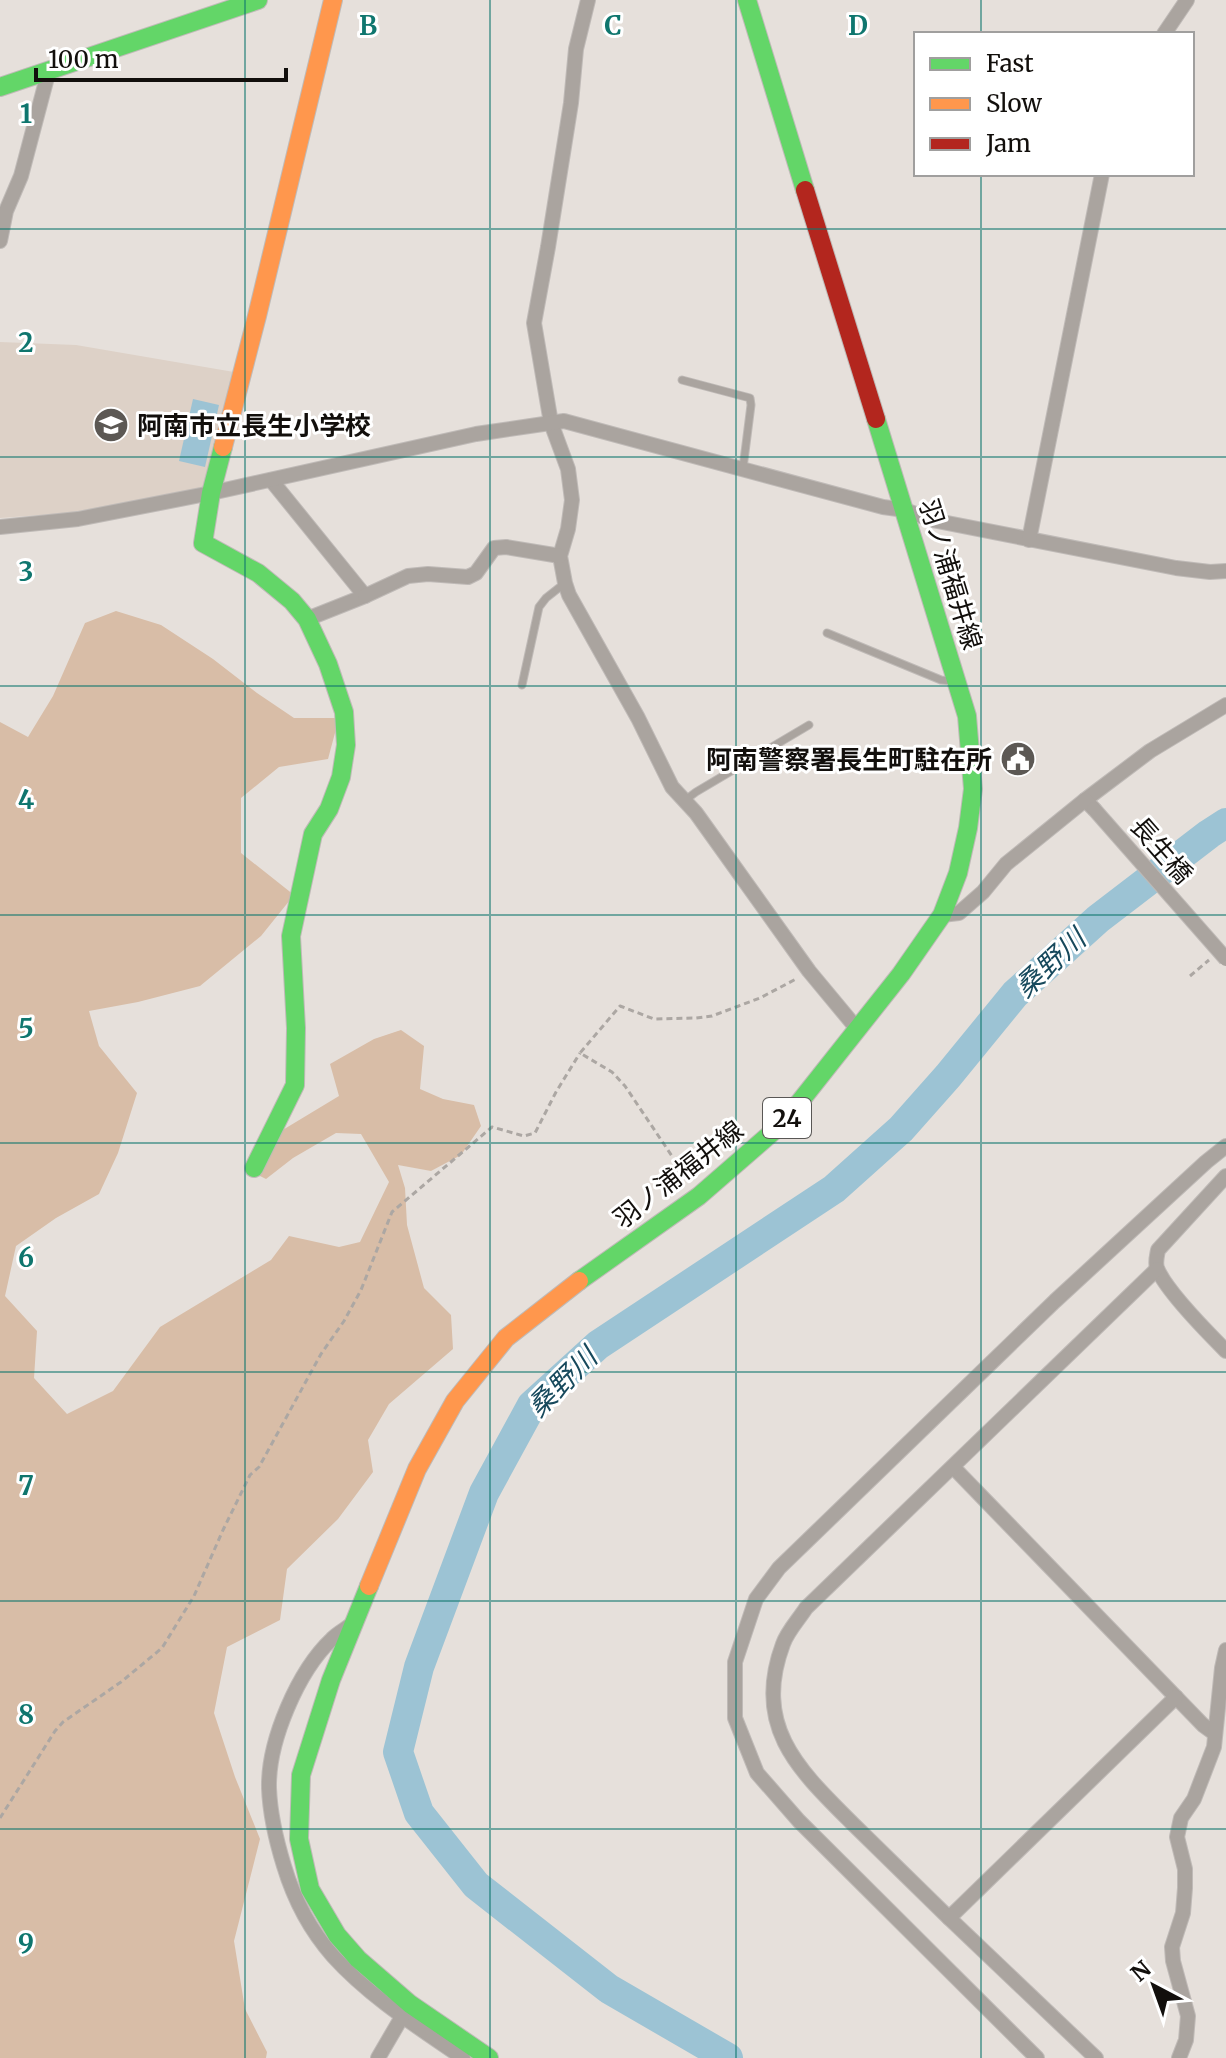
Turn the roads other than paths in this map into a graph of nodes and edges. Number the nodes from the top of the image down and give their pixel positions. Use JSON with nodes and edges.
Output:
{"nodes":[{"id":1,"x":258,"y":0,"type":"edge"},
{"id":2,"x":333,"y":0,"type":"edge"},
{"id":3,"x":588,"y":0,"type":"edge"},
{"id":4,"x":747,"y":0,"type":"edge"},
{"id":5,"x":1187,"y":0,"type":"edge"},
{"id":6,"x":1165,"y":32,"type":"edge"},
{"id":7,"x":49,"y":70,"type":"junction"},
{"id":8,"x":0,"y":87,"type":"edge"},
{"id":9,"x":1102,"y":176,"type":"edge"},
{"id":10,"x":0,"y":241,"type":"edge"},
{"id":11,"x":682,"y":380,"type":"dead end"},
{"id":12,"x":551,"y":423,"type":"junction"},
{"id":13,"x":743,"y":470,"type":"junction"},
{"id":14,"x":271,"y":480,"type":"junction"},
{"id":15,"x":211,"y":493,"type":"junction"},
{"id":16,"x":905,"y":510,"type":"junction"},
{"id":17,"x":0,"y":527,"type":"edge"},
{"id":18,"x":1029,"y":540,"type":"junction"},
{"id":19,"x":560,"y":556,"type":"junction"},
{"id":20,"x":1226,"y":571,"type":"edge"},
{"id":21,"x":565,"y":583,"type":"junction"},
{"id":22,"x":365,"y":596,"type":"junction"},
{"id":23,"x":307,"y":619,"type":"junction"},
{"id":24,"x":827,"y":633,"type":"dead end"},
{"id":25,"x":956,"y":681,"type":"junction"},
{"id":26,"x":522,"y":685,"type":"dead end"},
{"id":27,"x":1226,"y":705,"type":"edge"},
{"id":28,"x":809,"y":725,"type":"dead end"},
{"id":29,"x":684,"y":801,"type":"junction"},
{"id":30,"x":1090,"y":804,"type":"junction"},
{"id":31,"x":942,"y":915,"type":"junction"},
{"id":32,"x":1226,"y":959,"type":"edge"},
{"id":33,"x":858,"y":1030,"type":"junction"},
{"id":34,"x":1226,"y":1146,"type":"edge"},
{"id":35,"x":254,"y":1168,"type":"dead end"},
{"id":36,"x":1226,"y":1176,"type":"edge"},
{"id":37,"x":1157,"y":1269,"type":"junction"},
{"id":38,"x":1226,"y":1351,"type":"edge"},
{"id":39,"x":953,"y":1467,"type":"junction"},
{"id":40,"x":355,"y":1622,"type":"junction"},
{"id":41,"x":1226,"y":1650,"type":"edge"},
{"id":42,"x":1176,"y":1697,"type":"junction"},
{"id":43,"x":1214,"y":1733,"type":"junction"},
{"id":44,"x":949,"y":1918,"type":"junction"},
{"id":45,"x":406,"y":2010,"type":"junction"},
{"id":46,"x":378,"y":2058,"type":"edge"},
{"id":47,"x":463,"y":2058,"type":"edge"},
{"id":48,"x":489,"y":2058,"type":"edge"},
{"id":49,"x":1037,"y":2058,"type":"edge"},
{"id":50,"x":1096,"y":2058,"type":"edge"},
{"id":51,"x":1179,"y":2058,"type":"edge"}],
"edges":[{"from":1,"to":7,"type":"main road"},
{"from":2,"to":15,"type":"main road"},
{"from":3,"to":12,"type":"street"},
{"from":4,"to":16,"type":"main road","name":"羽ノ浦福井線","number":"24"},
{"from":5,"to":6,"type":"street"},
{"from":7,"to":8,"type":"main road"},
{"from":7,"to":10,"type":"street"},
{"from":9,"to":18,"type":"street"},
{"from":11,"to":13,"type":"lane"},
{"from":12,"to":13,"type":"street"},
{"from":12,"to":14,"type":"street"},
{"from":12,"to":19,"type":"street"},
{"from":13,"to":16,"type":"street"},
{"from":14,"to":15,"type":"street"},
{"from":14,"to":22,"type":"street"},
{"from":15,"to":17,"type":"street"},
{"from":15,"to":23,"type":"main road"},
{"from":16,"to":18,"type":"street"},
{"from":16,"to":25,"type":"main road","name":"羽ノ浦福井線","number":"24"},
{"from":18,"to":20,"type":"street"},
{"from":19,"to":21,"type":"street"},
{"from":19,"to":22,"type":"street"},
{"from":21,"to":26,"type":"lane"},
{"from":21,"to":29,"type":"street"},
{"from":22,"to":23,"type":"street"},
{"from":23,"to":35,"type":"main road"},
{"from":24,"to":25,"type":"lane"},
{"from":25,"to":31,"type":"main road","name":"羽ノ浦福井線","number":"24"},
{"from":27,"to":30,"type":"street"},
{"from":28,"to":29,"type":"lane"},
{"from":29,"to":33,"type":"street"},
{"from":30,"to":31,"type":"street"},
{"from":30,"to":32,"type":"street","name":"長生橋","bridge":true},
{"from":31,"to":33,"type":"main road","name":"羽ノ浦福井線","number":"24"},
{"from":33,"to":40,"type":"main road","name":"羽ノ浦福井線","number":"24"},
{"from":34,"to":49,"type":"street"},
{"from":36,"to":37,"type":"street"},
{"from":37,"to":38,"type":"street"},
{"from":37,"to":39,"type":"street"},
{"from":39,"to":42,"type":"street"},
{"from":39,"to":44,"type":"street"},
{"from":40,"to":45,"type":"main road","name":"羽ノ浦福井線","number":"24"},
{"from":40,"to":45,"type":"street"},
{"from":41,"to":43,"type":"street"},
{"from":42,"to":43,"type":"street"},
{"from":42,"to":44,"type":"street"},
{"from":43,"to":51,"type":"street"},
{"from":44,"to":50,"type":"street"},
{"from":45,"to":46,"type":"street"},
{"from":45,"to":47,"type":"street"},
{"from":45,"to":48,"type":"main road","name":"羽ノ浦福井線","number":"24"}]}
